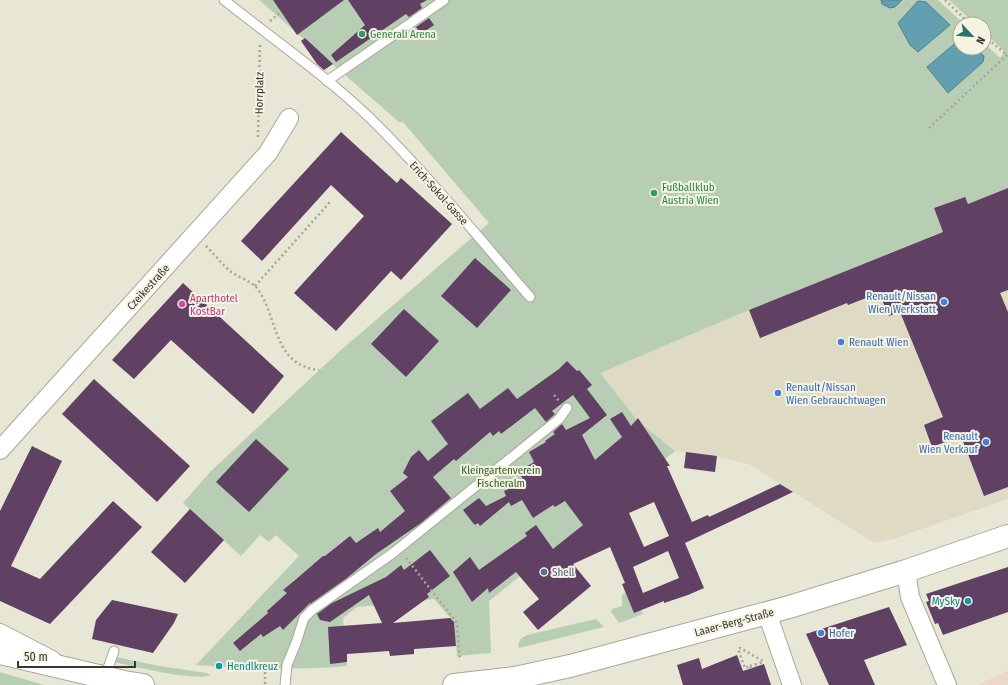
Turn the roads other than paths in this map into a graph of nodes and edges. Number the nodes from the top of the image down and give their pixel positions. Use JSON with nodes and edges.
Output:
{"nodes":[{"id":1,"x":224,"y":0,"type":"edge"},
{"id":2,"x":444,"y":0,"type":"edge"},
{"id":3,"x":327,"y":81,"type":"junction"},
{"id":4,"x":290,"y":118,"type":"dead end"},
{"id":5,"x":530,"y":297,"type":"dead end"},
{"id":6,"x":567,"y":408,"type":"dead end"},
{"id":7,"x":0,"y":450,"type":"edge"},
{"id":8,"x":1008,"y":536,"type":"edge"},
{"id":9,"x":906,"y":571,"type":"junction"},
{"id":10,"x":767,"y":613,"type":"junction"},
{"id":11,"x":0,"y":633,"type":"edge"},
{"id":12,"x":0,"y":646,"type":"edge"},
{"id":13,"x":114,"y":651,"type":"dead end"},
{"id":14,"x":0,"y":653,"type":"edge"},
{"id":15,"x":66,"y":668,"type":"junction"},
{"id":16,"x":105,"y":677,"type":"junction"},
{"id":17,"x":143,"y":685,"type":"edge"},
{"id":18,"x":285,"y":685,"type":"edge"},
{"id":19,"x":454,"y":685,"type":"edge"},
{"id":20,"x":792,"y":685,"type":"edge"},
{"id":21,"x":947,"y":685,"type":"edge"}],
"edges":[{"from":1,"to":3,"type":"lane"},
{"from":2,"to":3,"type":"lane"},
{"from":3,"to":5,"type":"lane","name":"Erich-Sokol-Gasse"},
{"from":4,"to":7,"type":"street","name":"Czeikestraße"},
{"from":6,"to":18,"type":"lane"},
{"from":8,"to":9,"type":"main road","name":"Laaer-Berg-Straße"},
{"from":9,"to":10,"type":"main road","name":"Laaer-Berg-Straße"},
{"from":9,"to":21,"type":"street"},
{"from":10,"to":19,"type":"main road","name":"Laaer-Berg-Straße"},
{"from":10,"to":20,"type":"street"},
{"from":11,"to":15,"type":"street"},
{"from":12,"to":15,"type":"main road"},
{"from":13,"to":16,"type":"lane"},
{"from":14,"to":15,"type":"main road"},
{"from":15,"to":16,"type":"main road"},
{"from":16,"to":17,"type":"main road"}]}
